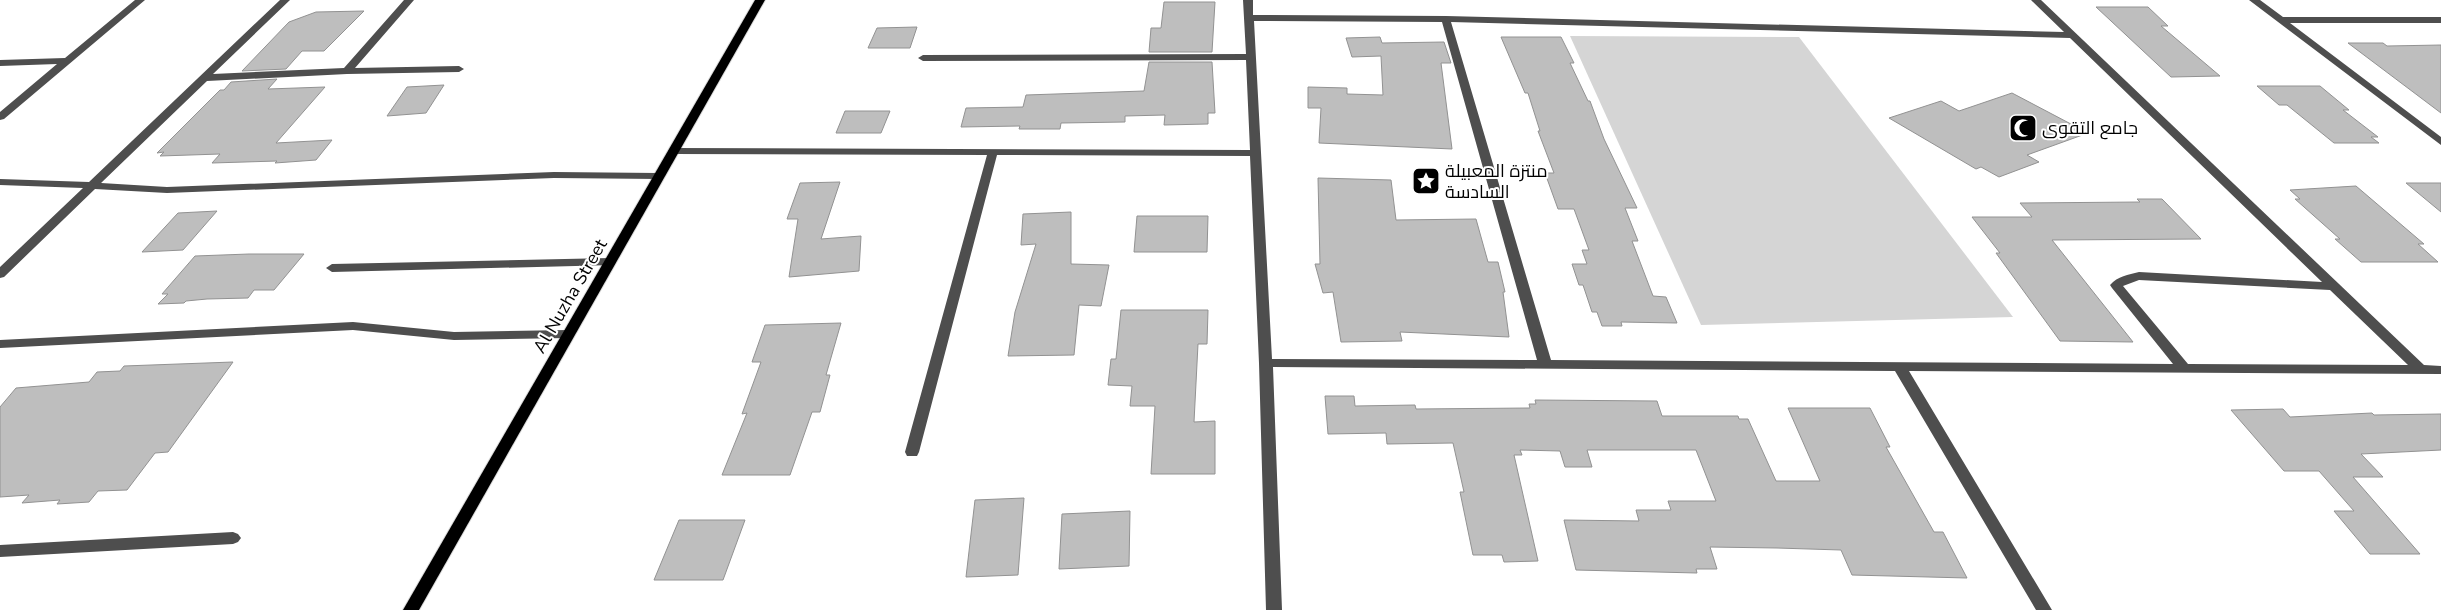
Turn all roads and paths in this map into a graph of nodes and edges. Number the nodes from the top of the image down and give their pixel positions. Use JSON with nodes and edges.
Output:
{"nodes":[{"id":1,"x":140,"y":0,"type":"edge"},
{"id":2,"x":285,"y":0,"type":"edge"},
{"id":3,"x":409,"y":0,"type":"edge"},
{"id":4,"x":760,"y":0,"type":"edge"},
{"id":5,"x":1248,"y":0,"type":"edge"},
{"id":6,"x":2036,"y":0,"type":"edge"},
{"id":7,"x":2254,"y":0,"type":"edge"},
{"id":8,"x":1249,"y":18,"type":"junction"},
{"id":9,"x":1446,"y":19,"type":"junction"},
{"id":10,"x":2280,"y":20,"type":"junction"},
{"id":11,"x":2441,"y":20,"type":"edge"},
{"id":12,"x":2073,"y":35,"type":"junction"},
{"id":13,"x":1250,"y":57,"type":"junction"},
{"id":14,"x":923,"y":58,"type":"dead end"},
{"id":15,"x":67,"y":62,"type":"junction"},
{"id":16,"x":0,"y":63,"type":"edge"},
{"id":17,"x":459,"y":69,"type":"dead end"},
{"id":18,"x":347,"y":71,"type":"junction"},
{"id":19,"x":202,"y":78,"type":"junction"},
{"id":20,"x":0,"y":117,"type":"edge"},
{"id":21,"x":2440,"y":141,"type":"edge"},
{"id":22,"x":673,"y":151,"type":"junction"},
{"id":23,"x":993,"y":152,"type":"junction"},
{"id":24,"x":1254,"y":153,"type":"junction"},
{"id":25,"x":658,"y":176,"type":"junction"},
{"id":26,"x":0,"y":182,"type":"edge"},
{"id":27,"x":90,"y":186,"type":"junction"},
{"id":28,"x":610,"y":262,"type":"junction"},
{"id":29,"x":332,"y":268,"type":"dead end"},
{"id":30,"x":0,"y":274,"type":"edge"},
{"id":31,"x":2333,"y":286,"type":"junction"},
{"id":32,"x":568,"y":334,"type":"junction"},
{"id":33,"x":0,"y":344,"type":"edge"},
{"id":34,"x":1266,"y":363,"type":"junction"},
{"id":35,"x":1545,"y":364,"type":"junction"},
{"id":36,"x":1899,"y":366,"type":"junction"},
{"id":37,"x":2183,"y":367,"type":"junction"},
{"id":38,"x":2421,"y":370,"type":"junction"},
{"id":39,"x":2441,"y":370,"type":"edge"},
{"id":40,"x":912,"y":452,"type":"dead end"},
{"id":41,"x":233,"y":538,"type":"dead end"},
{"id":42,"x":0,"y":551,"type":"edge"},
{"id":43,"x":411,"y":610,"type":"edge"},
{"id":44,"x":1274,"y":610,"type":"edge"},
{"id":45,"x":2044,"y":610,"type":"edge"}],
"edges":[{"from":1,"to":15,"type":"street"},
{"from":2,"to":19,"type":"street"},
{"from":3,"to":18,"type":"street"},
{"from":4,"to":22,"type":"main road","name":"Al Nuzha Street"},
{"from":5,"to":8,"type":"street"},
{"from":6,"to":12,"type":"street"},
{"from":7,"to":10,"type":"street"},
{"from":8,"to":9,"type":"street"},
{"from":8,"to":13,"type":"street"},
{"from":9,"to":12,"type":"street"},
{"from":9,"to":35,"type":"street"},
{"from":10,"to":11,"type":"street"},
{"from":10,"to":21,"type":"street"},
{"from":12,"to":31,"type":"street"},
{"from":13,"to":14,"type":"street"},
{"from":13,"to":24,"type":"street"},
{"from":15,"to":16,"type":"street"},
{"from":15,"to":20,"type":"street"},
{"from":17,"to":18,"type":"street"},
{"from":18,"to":19,"type":"street"},
{"from":19,"to":27,"type":"street"},
{"from":22,"to":23,"type":"street"},
{"from":22,"to":25,"type":"main road","name":"Al Nuzha Street"},
{"from":23,"to":24,"type":"street"},
{"from":23,"to":40,"type":"street"},
{"from":24,"to":34,"type":"street"},
{"from":25,"to":27,"type":"street"},
{"from":25,"to":28,"type":"main road","name":"Al Nuzha Street"},
{"from":26,"to":27,"type":"street"},
{"from":27,"to":30,"type":"street"},
{"from":28,"to":29,"type":"street"},
{"from":28,"to":32,"type":"main road","name":"Al Nuzha Street"},
{"from":31,"to":37,"type":"street"},
{"from":31,"to":38,"type":"street"},
{"from":32,"to":33,"type":"street"},
{"from":32,"to":43,"type":"main road","name":"Al Nuzha Street"},
{"from":34,"to":35,"type":"street"},
{"from":34,"to":44,"type":"street"},
{"from":35,"to":36,"type":"street"},
{"from":36,"to":37,"type":"street"},
{"from":36,"to":45,"type":"street"},
{"from":37,"to":38,"type":"street"},
{"from":38,"to":39,"type":"street"},
{"from":41,"to":42,"type":"street"}]}
